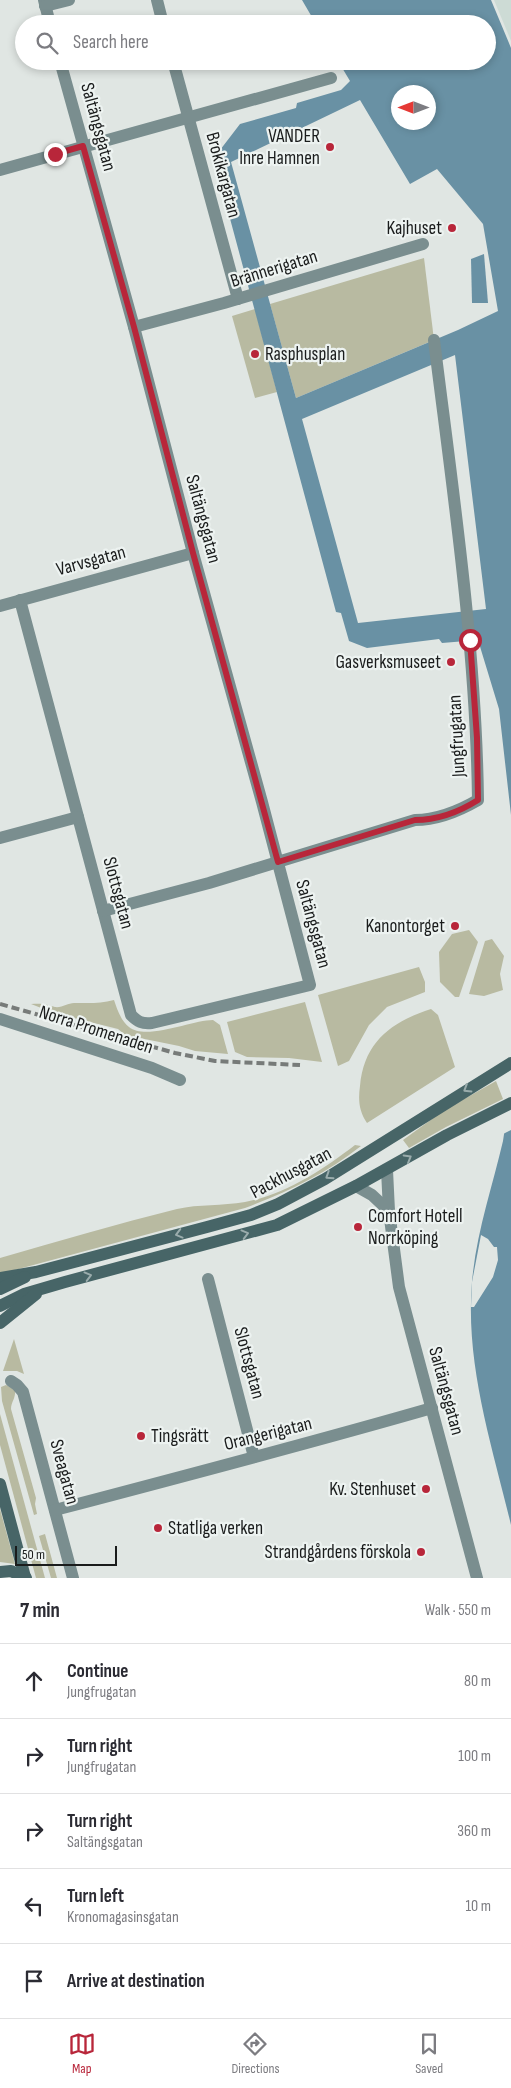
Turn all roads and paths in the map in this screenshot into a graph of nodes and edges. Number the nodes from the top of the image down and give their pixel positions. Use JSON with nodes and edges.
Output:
{"nodes":[{"id":1,"x":69,"y":0,"type":"edge"},
{"id":2,"x":156,"y":0,"type":"edge"},
{"id":3,"x":44,"y":3,"type":"edge"},
{"id":4,"x":160,"y":15,"type":"edge"},
{"id":5,"x":62,"y":70,"type":"edge"},
{"id":6,"x":175,"y":70,"type":"edge"},
{"id":7,"x":331,"y":78,"type":"dead end"},
{"id":8,"x":188,"y":118,"type":"junction"},
{"id":9,"x":83,"y":146,"type":"junction"},
{"id":10,"x":0,"y":170,"type":"edge"},
{"id":11,"x":423,"y":244,"type":"dead end"},
{"id":12,"x":243,"y":297,"type":"junction"},
{"id":13,"x":134,"y":327,"type":"junction"},
{"id":14,"x":434,"y":340,"type":"dead end"},
{"id":15,"x":193,"y":553,"type":"junction"},
{"id":16,"x":20,"y":600,"type":"junction"},
{"id":17,"x":0,"y":606,"type":"edge"},
{"id":18,"x":78,"y":817,"type":"junction"},
{"id":19,"x":0,"y":838,"type":"edge"},
{"id":20,"x":278,"y":862,"type":"junction"},
{"id":21,"x":103,"y":911,"type":"junction"},
{"id":22,"x":310,"y":985,"type":"joint"},
{"id":23,"x":0,"y":1019,"type":"edge"},
{"id":24,"x":510,"y":1063,"type":"edge"},
{"id":25,"x":180,"y":1080,"type":"dead end"},
{"id":26,"x":507,"y":1104,"type":"edge"},
{"id":27,"x":387,"y":1170,"type":"junction"},
{"id":28,"x":356,"y":1186,"type":"junction"},
{"id":29,"x":389,"y":1212,"type":"junction"},
{"id":30,"x":36,"y":1272,"type":"junction"},
{"id":31,"x":0,"y":1278,"type":"edge"},
{"id":32,"x":208,"y":1279,"type":"dead end"},
{"id":33,"x":0,"y":1289,"type":"edge"},
{"id":34,"x":42,"y":1290,"type":"junction"},
{"id":35,"x":0,"y":1306,"type":"edge"},
{"id":36,"x":0,"y":1323,"type":"edge"},
{"id":37,"x":11,"y":1381,"type":"dead end"},
{"id":38,"x":432,"y":1408,"type":"junction"},
{"id":39,"x":254,"y":1457,"type":"junction"},
{"id":40,"x":0,"y":1476,"type":"edge"},
{"id":41,"x":2,"y":1488,"type":"edge"},
{"id":42,"x":55,"y":1510,"type":"junction"},
{"id":43,"x":0,"y":1572,"type":"edge"},
{"id":44,"x":26,"y":1578,"type":"edge"},
{"id":45,"x":73,"y":1578,"type":"edge"},
{"id":46,"x":477,"y":1578,"type":"edge"}],
"edges":[{"from":1,"to":3,"type":"street"},
{"from":2,"to":4,"type":"street"},
{"from":5,"to":9,"type":"street","name":"Saltängsgatan"},
{"from":6,"to":8,"type":"street","name":"Brokikargatan"},
{"from":7,"to":8,"type":"street"},
{"from":8,"to":9,"type":"street"},
{"from":8,"to":12,"type":"street","name":"Brokikargatan"},
{"from":9,"to":10,"type":"street"},
{"from":9,"to":13,"type":"street","name":"Saltängsgatan"},
{"from":11,"to":12,"type":"street","name":"Brännerigatan"},
{"from":12,"to":13,"type":"street","name":"Brännerigatan"},
{"from":13,"to":15,"type":"street","name":"Saltängsgatan"},
{"from":14,"to":20,"type":"street","name":"Jungfrugatan"},
{"from":15,"to":16,"type":"street","name":"Varvsgatan"},
{"from":15,"to":20,"type":"street","name":"Saltängsgatan"},
{"from":16,"to":17,"type":"street","name":"Varvsgatan"},
{"from":16,"to":18,"type":"street","name":"Slottsgatan"},
{"from":18,"to":19,"type":"street"},
{"from":18,"to":21,"type":"street","name":"Slottsgatan"},
{"from":20,"to":21,"type":"street","name":"Jungfrugatan"},
{"from":20,"to":22,"type":"street","name":"Saltängsgatan"},
{"from":21,"to":22,"type":"street","name":"Slottsgatan"},
{"from":23,"to":25,"type":"street","name":"Norra Promenaden"},
{"from":24,"to":30,"type":"main road","name":"Packhusgatan","one_way":true},
{"from":27,"to":26,"type":"main road","name":"Packhusgatan","one_way":true},
{"from":27,"to":28,"type":"main road","name":"Packhusgatan"},
{"from":27,"to":29,"type":"street","name":"Saltängsgatan"},
{"from":28,"to":29,"type":"street"},
{"from":34,"to":28,"type":"main road","name":"Packhusgatan","one_way":true},
{"from":29,"to":38,"type":"street","name":"Saltängsgatan"},
{"from":30,"to":31,"type":"main road","name":"Packhusgatan"},
{"from":30,"to":33,"type":"main road","name":"Packhusgatan"},
{"from":32,"to":39,"type":"street","name":"Slottsgatan"},
{"from":34,"to":35,"type":"main road","name":"Packhusgatan"},
{"from":34,"to":36,"type":"main road","name":"Packhusgatan"},
{"from":37,"to":42,"type":"street","name":"Sveagatan"},
{"from":38,"to":39,"type":"street","name":"Orangerigatan"},
{"from":38,"to":46,"type":"street","name":"Saltängsgatan"},
{"from":39,"to":42,"type":"street","name":"Orangerigatan"},
{"from":40,"to":41,"type":"main road"},
{"from":41,"to":44,"type":"main road"},
{"from":42,"to":45,"type":"street","name":"Sveagatan"},
{"from":43,"to":44,"type":"main road"}]}
